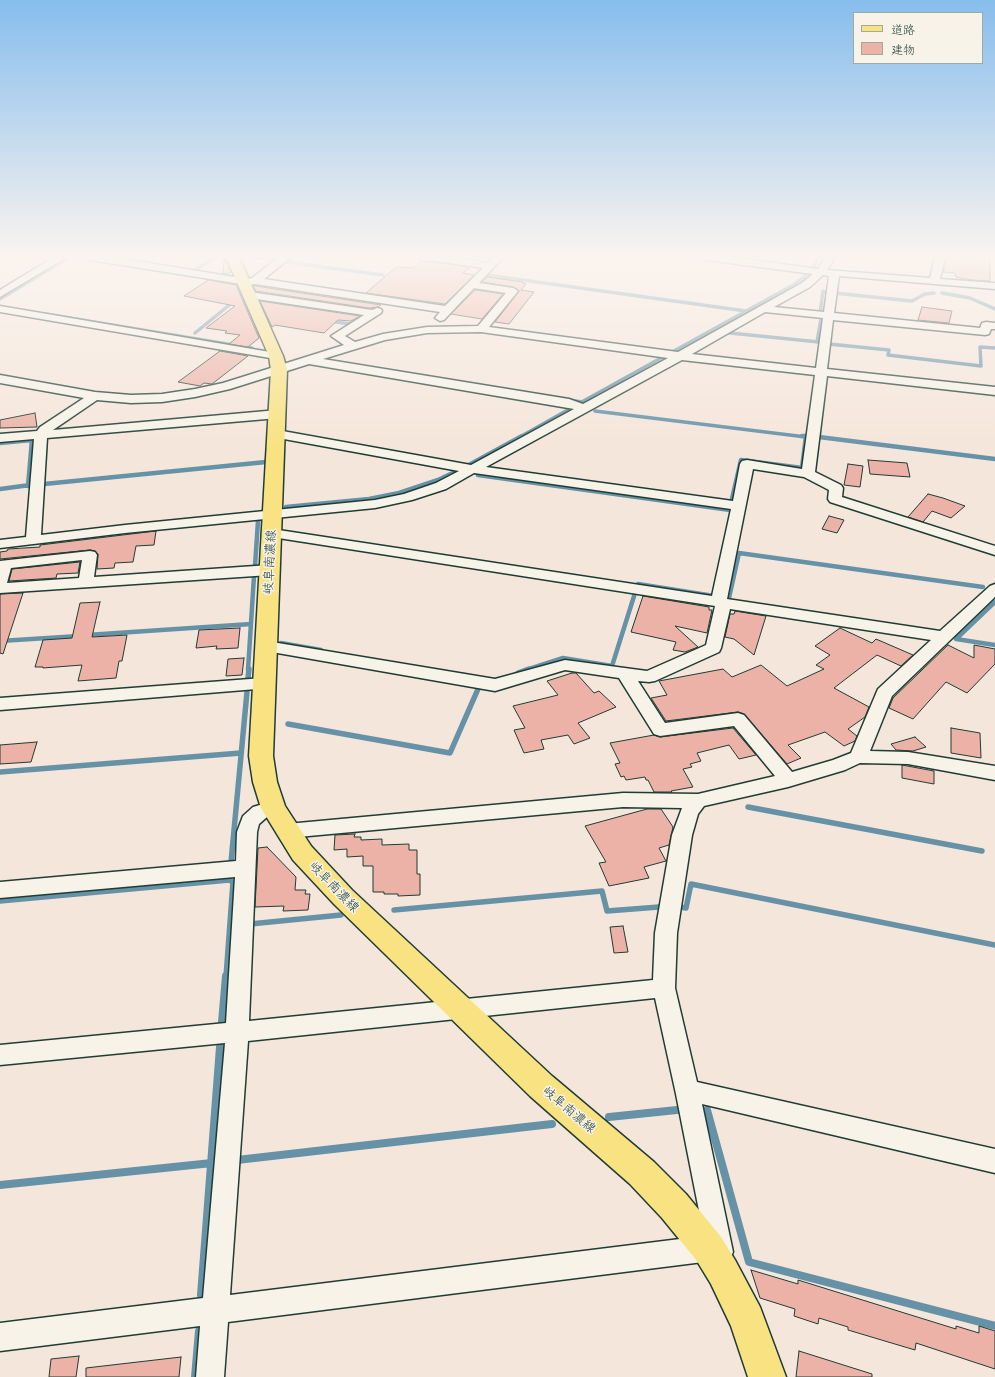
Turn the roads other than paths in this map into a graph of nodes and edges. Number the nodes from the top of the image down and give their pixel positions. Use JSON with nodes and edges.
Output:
{"nodes":[{"id":1,"x":69,"y":321,"type":"edge"},
{"id":2,"x":95,"y":321,"type":"edge"},
{"id":3,"x":262,"y":321,"type":"edge"},
{"id":4,"x":361,"y":321,"type":"edge"},
{"id":5,"x":436,"y":321,"type":"edge"},
{"id":6,"x":488,"y":321,"type":"edge"},
{"id":7,"x":742,"y":321,"type":"edge"},
{"id":8,"x":827,"y":321,"type":"edge"},
{"id":9,"x":880,"y":321,"type":"edge"},
{"id":10,"x":995,"y":326,"type":"edge"},
{"id":11,"x":481,"y":329,"type":"junction"},
{"id":12,"x":427,"y":330,"type":"junction"},
{"id":13,"x":337,"y":336,"type":"junction"},
{"id":14,"x":353,"y":346,"type":"junction"},
{"id":15,"x":309,"y":356,"type":"junction"},
{"id":16,"x":680,"y":356,"type":"junction"},
{"id":17,"x":276,"y":358,"type":"junction"},
{"id":18,"x":820,"y":372,"type":"junction"},
{"id":19,"x":0,"y":379,"type":"edge"},
{"id":20,"x":995,"y":391,"type":"edge"},
{"id":21,"x":95,"y":396,"type":"junction"},
{"id":22,"x":584,"y":408,"type":"junction"},
{"id":23,"x":277,"y":424,"type":"junction"},
{"id":24,"x":41,"y":435,"type":"junction"},
{"id":25,"x":0,"y":438,"type":"edge"},
{"id":26,"x":473,"y":469,"type":"junction"},
{"id":27,"x":808,"y":474,"type":"junction"},
{"id":28,"x":739,"y":506,"type":"junction"},
{"id":29,"x":273,"y":524,"type":"junction"},
{"id":30,"x":33,"y":540,"type":"junction"},
{"id":31,"x":0,"y":544,"type":"edge"},
{"id":32,"x":995,"y":551,"type":"edge"},
{"id":33,"x":270,"y":570,"type":"junction"},
{"id":34,"x":0,"y":582,"type":"edge"},
{"id":35,"x":86,"y":582,"type":"junction"},
{"id":36,"x":0,"y":588,"type":"edge"},
{"id":37,"x":995,"y":589,"type":"edge"},
{"id":38,"x":721,"y":602,"type":"junction"},
{"id":39,"x":945,"y":636,"type":"junction"},
{"id":40,"x":266,"y":646,"type":"junction"},
{"id":41,"x":625,"y":674,"type":"junction"},
{"id":42,"x":263,"y":684,"type":"junction"},
{"id":43,"x":0,"y":704,"type":"edge"},
{"id":44,"x":858,"y":757,"type":"junction"},
{"id":45,"x":995,"y":773,"type":"edge"},
{"id":46,"x":788,"y":780,"type":"junction"},
{"id":47,"x":698,"y":802,"type":"junction"},
{"id":48,"x":273,"y":808,"type":"junction"},
{"id":49,"x":287,"y":831,"type":"junction"},
{"id":50,"x":245,"y":868,"type":"junction"},
{"id":51,"x":0,"y":890,"type":"edge"},
{"id":52,"x":664,"y":988,"type":"junction"},
{"id":53,"x":460,"y":1010,"type":"junction"},
{"id":54,"x":237,"y":1032,"type":"junction"},
{"id":55,"x":0,"y":1055,"type":"edge"},
{"id":56,"x":688,"y":1094,"type":"junction"},
{"id":57,"x":995,"y":1161,"type":"edge"},
{"id":58,"x":709,"y":1250,"type":"junction"},
{"id":59,"x":723,"y":1272,"type":"junction"},
{"id":60,"x":215,"y":1311,"type":"junction"},
{"id":61,"x":0,"y":1338,"type":"edge"},
{"id":62,"x":210,"y":1377,"type":"edge"},
{"id":63,"x":767,"y":1377,"type":"edge"}],
"edges":[{"from":1,"to":17,"type":"street"},
{"from":2,"to":17,"type":"street"},
{"from":3,"to":17,"type":"main road","name":"岐阜南濃線"},
{"from":4,"to":13,"type":"street"},
{"from":5,"to":12,"type":"street"},
{"from":6,"to":11,"type":"street"},
{"from":7,"to":16,"type":"street"},
{"from":8,"to":18,"type":"street"},
{"from":9,"to":10,"type":"street"},
{"from":11,"to":12,"type":"street"},
{"from":11,"to":16,"type":"street"},
{"from":12,"to":14,"type":"street"},
{"from":13,"to":14,"type":"street"},
{"from":13,"to":15,"type":"street"},
{"from":14,"to":15,"type":"street"},
{"from":15,"to":17,"type":"street"},
{"from":15,"to":22,"type":"street"},
{"from":16,"to":18,"type":"street"},
{"from":16,"to":22,"type":"street"},
{"from":17,"to":21,"type":"street"},
{"from":17,"to":23,"type":"main road","name":"岐阜南濃線"},
{"from":18,"to":20,"type":"street"},
{"from":18,"to":27,"type":"street"},
{"from":19,"to":21,"type":"street"},
{"from":21,"to":24,"type":"street"},
{"from":22,"to":26,"type":"street"},
{"from":23,"to":24,"type":"street"},
{"from":23,"to":26,"type":"street"},
{"from":23,"to":29,"type":"main road","name":"岐阜南濃線"},
{"from":24,"to":25,"type":"street"},
{"from":24,"to":30,"type":"street"},
{"from":26,"to":28,"type":"street"},
{"from":26,"to":29,"type":"street"},
{"from":27,"to":28,"type":"street"},
{"from":27,"to":32,"type":"street"},
{"from":28,"to":38,"type":"street"},
{"from":29,"to":30,"type":"street"},
{"from":29,"to":33,"type":"main road","name":"岐阜南濃線"},
{"from":29,"to":38,"type":"street"},
{"from":30,"to":31,"type":"street"},
{"from":33,"to":35,"type":"street"},
{"from":33,"to":40,"type":"main road","name":"岐阜南濃線"},
{"from":34,"to":35,"type":"street"},
{"from":35,"to":36,"type":"street"},
{"from":37,"to":39,"type":"street"},
{"from":38,"to":39,"type":"street"},
{"from":38,"to":41,"type":"street"},
{"from":39,"to":44,"type":"street"},
{"from":40,"to":41,"type":"street"},
{"from":40,"to":42,"type":"main road","name":"岐阜南濃線"},
{"from":41,"to":46,"type":"street"},
{"from":42,"to":43,"type":"street"},
{"from":42,"to":48,"type":"main road","name":"岐阜南濃線"},
{"from":44,"to":45,"type":"street"},
{"from":44,"to":46,"type":"street"},
{"from":46,"to":47,"type":"street"},
{"from":47,"to":49,"type":"street"},
{"from":47,"to":52,"type":"street"},
{"from":48,"to":49,"type":"main road","name":"岐阜南濃線"},
{"from":48,"to":50,"type":"street"},
{"from":49,"to":53,"type":"main road","name":"岐阜南濃線"},
{"from":50,"to":51,"type":"street"},
{"from":50,"to":54,"type":"street"},
{"from":52,"to":53,"type":"street"},
{"from":52,"to":56,"type":"street"},
{"from":53,"to":54,"type":"street"},
{"from":53,"to":58,"type":"main road","name":"岐阜南濃線"},
{"from":54,"to":55,"type":"street"},
{"from":54,"to":60,"type":"street"},
{"from":56,"to":57,"type":"street"},
{"from":56,"to":59,"type":"street"},
{"from":58,"to":59,"type":"main road","name":"岐阜南濃線"},
{"from":58,"to":60,"type":"street"},
{"from":59,"to":63,"type":"main road","name":"岐阜南濃線"},
{"from":60,"to":61,"type":"street"},
{"from":60,"to":62,"type":"street"}]}
